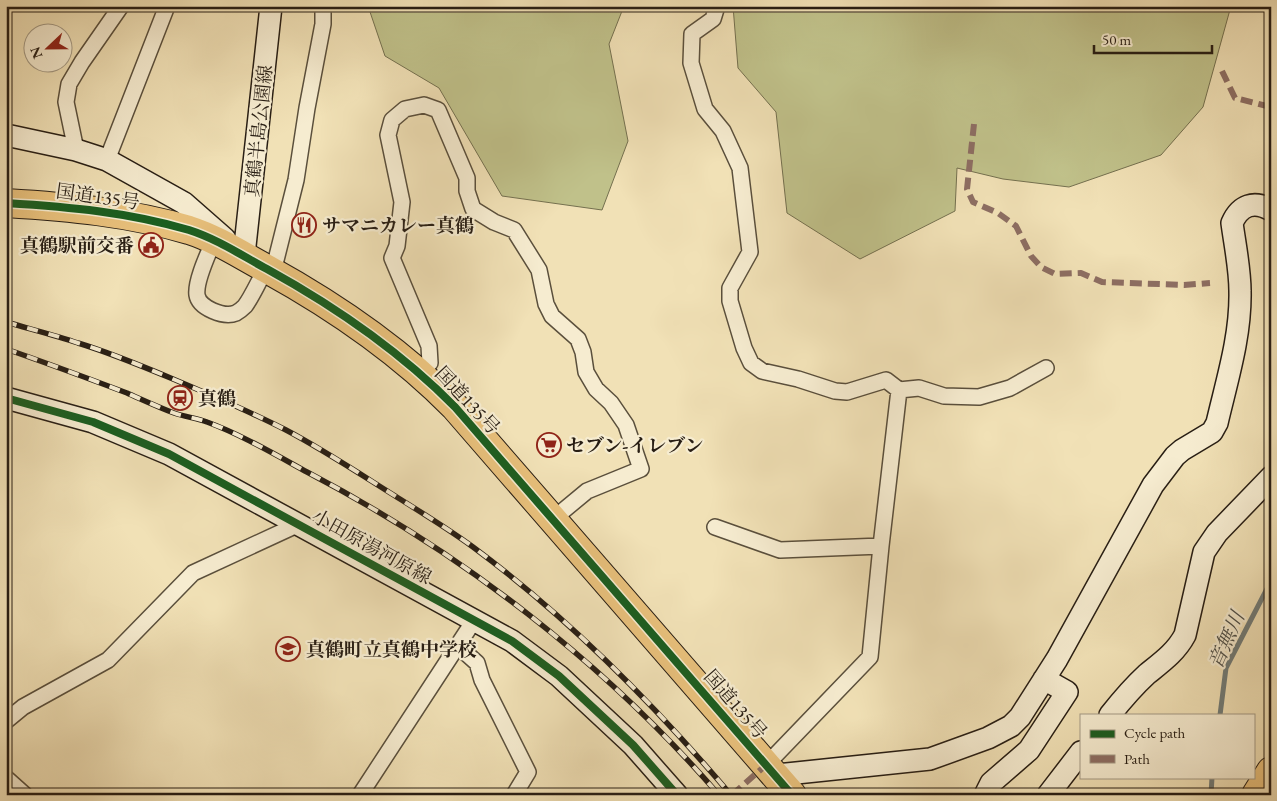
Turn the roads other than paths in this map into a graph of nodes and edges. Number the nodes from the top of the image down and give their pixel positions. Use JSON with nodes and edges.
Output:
{"nodes":[{"id":1,"x":121,"y":6,"type":"edge"},
{"id":2,"x":167,"y":6,"type":"edge"},
{"id":3,"x":270,"y":6,"type":"edge"},
{"id":4,"x":324,"y":6,"type":"edge"},
{"id":5,"x":717,"y":6,"type":"edge"},
{"id":6,"x":6,"y":134,"type":"edge"},
{"id":7,"x":76,"y":150,"type":"junction"},
{"id":8,"x":107,"y":160,"type":"junction"},
{"id":9,"x":6,"y":203,"type":"edge"},
{"id":10,"x":1271,"y":210,"type":"edge"},
{"id":11,"x":214,"y":240,"type":"junction"},
{"id":12,"x":261,"y":265,"type":"junction"},
{"id":13,"x":1046,"y":368,"type":"dead end"},
{"id":14,"x":421,"y":373,"type":"junction"},
{"id":15,"x":899,"y":390,"type":"junction"},
{"id":16,"x":6,"y":398,"type":"edge"},
{"id":17,"x":1271,"y":477,"type":"edge"},
{"id":18,"x":552,"y":520,"type":"junction"},
{"id":19,"x":299,"y":524,"type":"junction"},
{"id":20,"x":715,"y":527,"type":"dead end"},
{"id":21,"x":881,"y":546,"type":"junction"},
{"id":22,"x":475,"y":620,"type":"junction"},
{"id":23,"x":458,"y":646,"type":"junction"},
{"id":24,"x":1044,"y":680,"type":"junction"},
{"id":25,"x":1111,"y":714,"type":"edge"},
{"id":26,"x":6,"y":721,"type":"edge"},
{"id":27,"x":1080,"y":753,"type":"edge"},
{"id":28,"x":1271,"y":772,"type":"edge"},
{"id":29,"x":6,"y":778,"type":"edge"},
{"id":30,"x":779,"y":778,"type":"edge"},
{"id":31,"x":25,"y":795,"type":"edge"},
{"id":32,"x":360,"y":795,"type":"edge"},
{"id":33,"x":514,"y":795,"type":"edge"},
{"id":34,"x":677,"y":795,"type":"edge"},
{"id":35,"x":985,"y":795,"type":"edge"},
{"id":36,"x":1048,"y":795,"type":"edge"},
{"id":37,"x":1256,"y":795,"type":"edge"}],
"edges":[{"from":1,"to":7,"type":"street"},
{"from":2,"to":8,"type":"street"},
{"from":3,"to":12,"type":"street","name":"真鶴半島公園線"},
{"from":4,"to":12,"type":"street"},
{"from":5,"to":15,"type":"street"},
{"from":6,"to":7,"type":"street"},
{"from":7,"to":8,"type":"street"},
{"from":8,"to":12,"type":"street"},
{"from":9,"to":11,"type":"highway","name":"国道135号"},
{"from":10,"to":24,"type":"street"},
{"from":11,"to":12,"type":"highway","name":"国道135号"},
{"from":11,"to":12,"type":"street"},
{"from":12,"to":14,"type":"highway","name":"国道135号"},
{"from":13,"to":15,"type":"street"},
{"from":14,"to":18,"type":"highway","name":"国道135号"},
{"from":14,"to":18,"type":"street"},
{"from":15,"to":21,"type":"street"},
{"from":16,"to":19,"type":"street","name":"小田原湯河原線"},
{"from":17,"to":25,"type":"street"},
{"from":18,"to":30,"type":"highway","name":"国道135号"},
{"from":19,"to":22,"type":"street","name":"小田原湯河原線"},
{"from":19,"to":26,"type":"street"},
{"from":20,"to":21,"type":"street"},
{"from":21,"to":30,"type":"street"},
{"from":22,"to":23,"type":"street"},
{"from":22,"to":34,"type":"street","name":"小田原湯河原線"},
{"from":23,"to":32,"type":"street"},
{"from":23,"to":33,"type":"street"},
{"from":24,"to":30,"type":"street"},
{"from":24,"to":35,"type":"street"},
{"from":27,"to":36,"type":"street"},
{"from":28,"to":37,"type":"highway"},
{"from":29,"to":31,"type":"street"}]}
